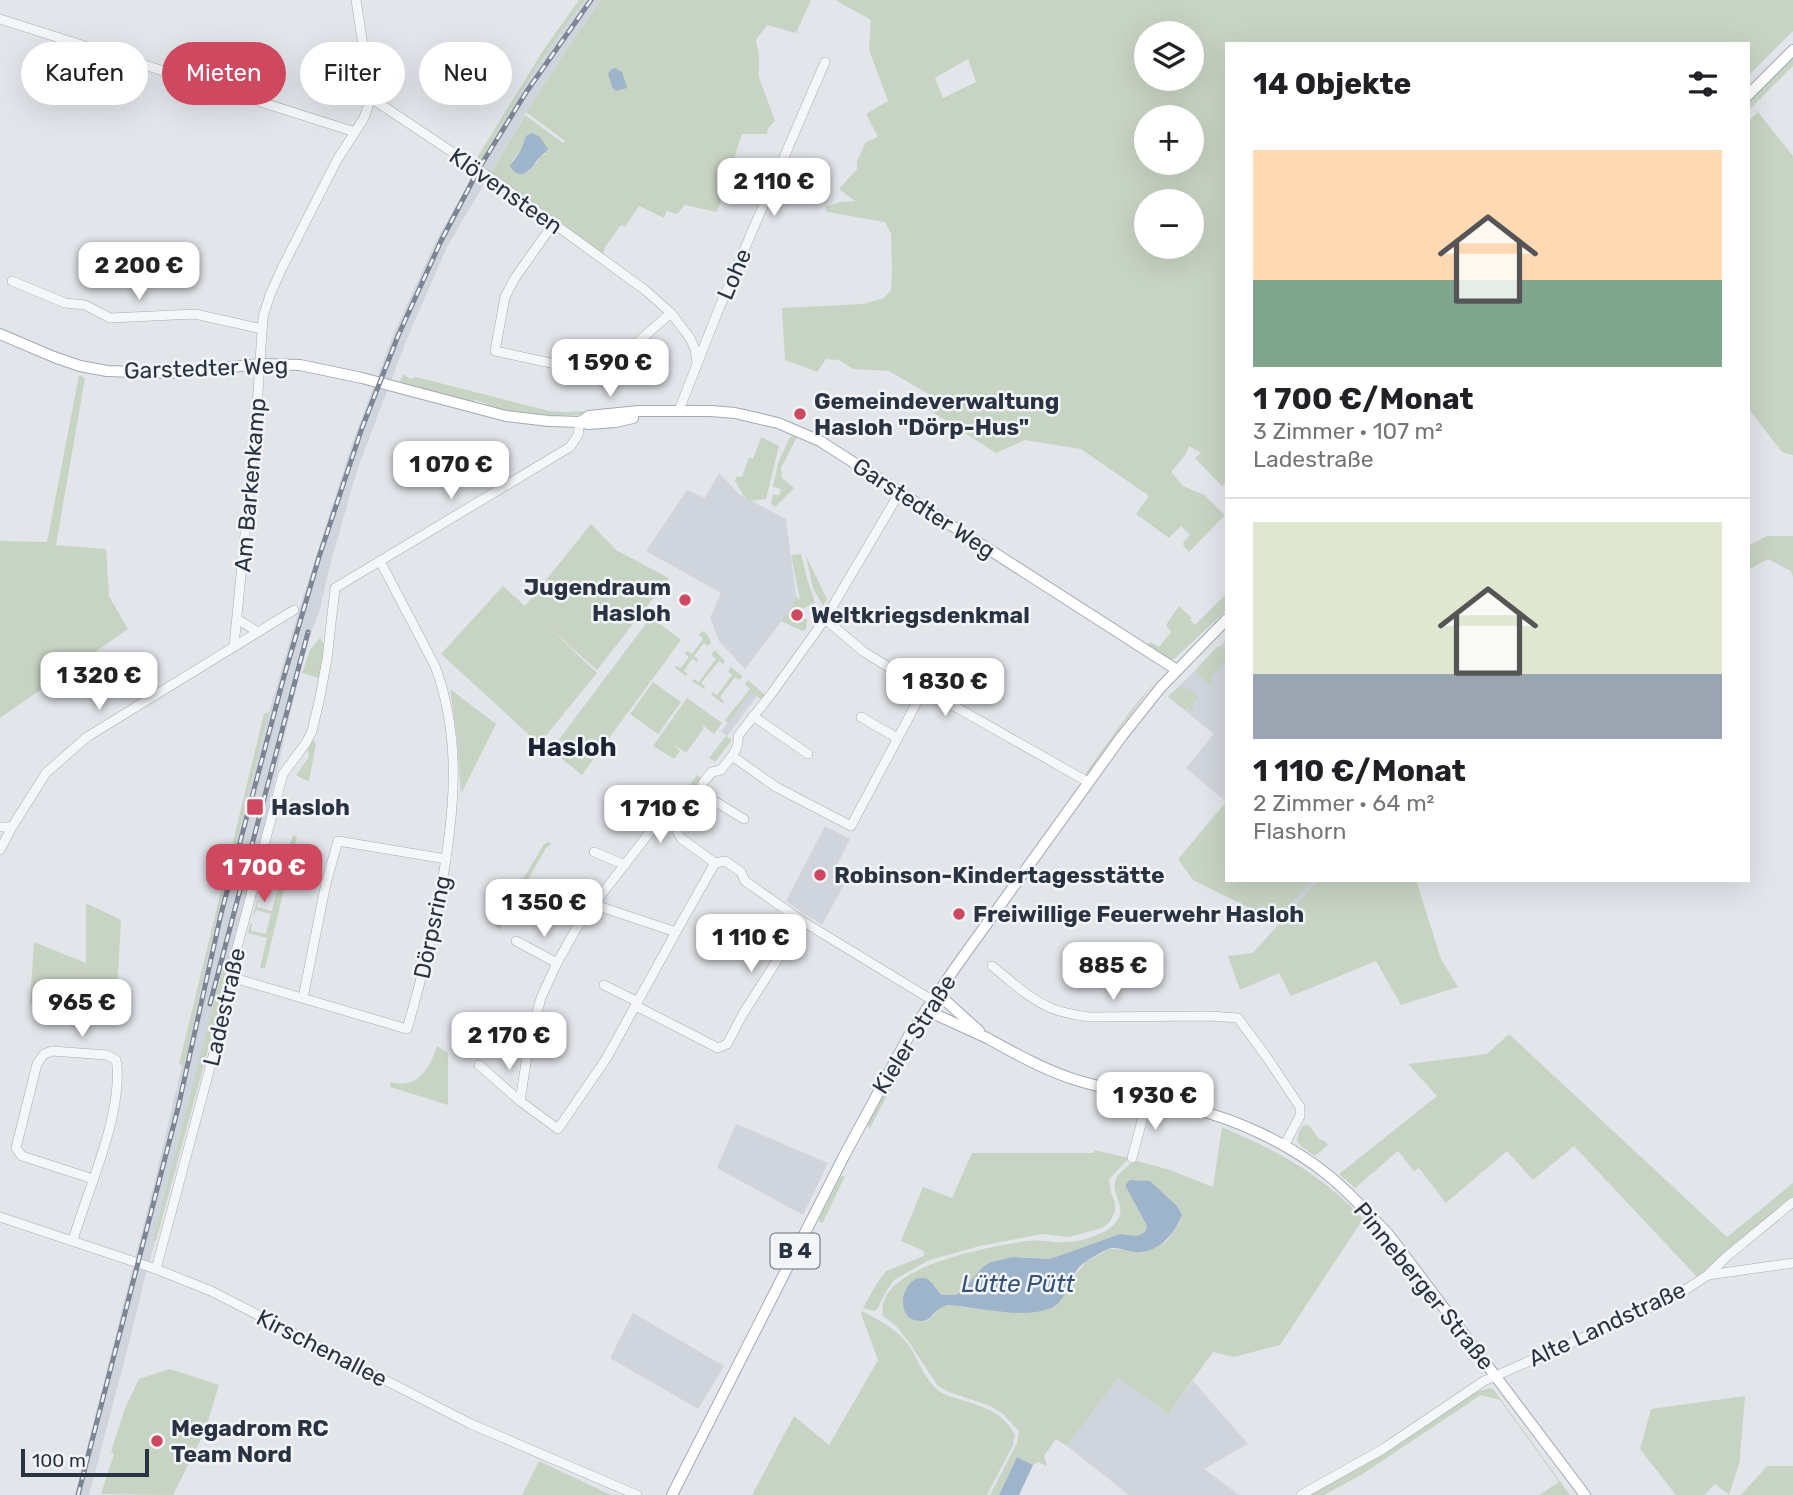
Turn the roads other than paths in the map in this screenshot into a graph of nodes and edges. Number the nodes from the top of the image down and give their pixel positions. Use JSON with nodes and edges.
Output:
{"nodes":[{"id":1,"x":356,"y":0,"type":"edge"},
{"id":2,"x":0,"y":19,"type":"edge"},
{"id":3,"x":362,"y":42,"type":"edge"},
{"id":4,"x":1793,"y":50,"type":"edge"},
{"id":5,"x":825,"y":62,"type":"dead end"},
{"id":6,"x":1750,"y":92,"type":"edge"},
{"id":7,"x":369,"y":105,"type":"edge"},
{"id":8,"x":382,"y":105,"type":"edge"},
{"id":9,"x":355,"y":132,"type":"junction"},
{"id":10,"x":553,"y":224,"type":"junction"},
{"id":11,"x":12,"y":281,"type":"dead end"},
{"id":12,"x":671,"y":313,"type":"junction"},
{"id":13,"x":261,"y":329,"type":"junction"},
{"id":14,"x":0,"y":334,"type":"edge"},
{"id":15,"x":697,"y":362,"type":"junction"},
{"id":16,"x":261,"y":364,"type":"junction"},
{"id":17,"x":679,"y":410,"type":"junction"},
{"id":18,"x":580,"y":422,"type":"junction"},
{"id":19,"x":900,"y":492,"type":"junction"},
{"id":20,"x":380,"y":561,"type":"junction"},
{"id":21,"x":294,"y":610,"type":"dead end"},
{"id":22,"x":237,"y":618,"type":"junction"},
{"id":23,"x":825,"y":619,"type":"junction"},
{"id":24,"x":1225,"y":621,"type":"edge"},
{"id":25,"x":258,"y":632,"type":"junction"},
{"id":26,"x":234,"y":646,"type":"junction"},
{"id":27,"x":1177,"y":670,"type":"junction"},
{"id":28,"x":924,"y":689,"type":"junction"},
{"id":29,"x":753,"y":716,"type":"junction"},
{"id":30,"x":861,"y":717,"type":"dead end"},
{"id":31,"x":897,"y":738,"type":"junction"},
{"id":32,"x":808,"y":754,"type":"dead end"},
{"id":33,"x":732,"y":755,"type":"junction"},
{"id":34,"x":1088,"y":782,"type":"junction"},
{"id":35,"x":701,"y":793,"type":"junction"},
{"id":36,"x":744,"y":819,"type":"dead end"},
{"id":37,"x":659,"y":821,"type":"junction"},
{"id":38,"x":679,"y":822,"type":"junction"},
{"id":39,"x":0,"y":827,"type":"edge"},
{"id":40,"x":12,"y":827,"type":"junction"},
{"id":41,"x":678,"y":835,"type":"junction"},
{"id":42,"x":0,"y":850,"type":"edge"},
{"id":43,"x":594,"y":852,"type":"dead end"},
{"id":44,"x":446,"y":859,"type":"junction"},
{"id":45,"x":715,"y":863,"type":"junction"},
{"id":46,"x":625,"y":865,"type":"junction"},
{"id":47,"x":595,"y":905,"type":"junction"},
{"id":48,"x":802,"y":921,"type":"junction"},
{"id":49,"x":676,"y":932,"type":"junction"},
{"id":50,"x":516,"y":941,"type":"dead end"},
{"id":51,"x":557,"y":963,"type":"junction"},
{"id":52,"x":992,"y":966,"type":"dead end"},
{"id":53,"x":233,"y":978,"type":"junction"},
{"id":54,"x":604,"y":985,"type":"dead end"},
{"id":55,"x":935,"y":996,"type":"junction"},
{"id":56,"x":303,"y":998,"type":"junction"},
{"id":57,"x":637,"y":1004,"type":"junction"},
{"id":58,"x":926,"y":1010,"type":"junction"},
{"id":59,"x":989,"y":1039,"type":"junction"},
{"id":60,"x":479,"y":1065,"type":"dead end"},
{"id":61,"x":1148,"y":1098,"type":"junction"},
{"id":62,"x":520,"y":1101,"type":"junction"},
{"id":63,"x":1284,"y":1146,"type":"junction"},
{"id":64,"x":1132,"y":1158,"type":"dead end"},
{"id":65,"x":93,"y":1180,"type":"junction"},
{"id":66,"x":1793,"y":1202,"type":"edge"},
{"id":67,"x":0,"y":1217,"type":"edge"},
{"id":68,"x":73,"y":1240,"type":"junction"},
{"id":69,"x":1793,"y":1263,"type":"edge"},
{"id":70,"x":156,"y":1269,"type":"junction"},
{"id":71,"x":1708,"y":1275,"type":"junction"},
{"id":72,"x":1495,"y":1375,"type":"junction"},
{"id":73,"x":637,"y":1495,"type":"edge"},
{"id":74,"x":672,"y":1495,"type":"edge"},
{"id":75,"x":1301,"y":1495,"type":"edge"},
{"id":76,"x":1585,"y":1495,"type":"edge"}],
"edges":[{"from":1,"to":3,"type":"street"},
{"from":2,"to":9,"type":"street"},
{"from":4,"to":6,"type":"main road"},
{"from":5,"to":15,"type":"street","name":"Lohe"},
{"from":7,"to":9,"type":"street","name":"Am Barkenkamp"},
{"from":8,"to":10,"type":"street","name":"Klövensteen"},
{"from":9,"to":13,"type":"street","name":"Am Barkenkamp"},
{"from":10,"to":12,"type":"street","name":"Klövensteen"},
{"from":10,"to":12,"type":"street"},
{"from":11,"to":13,"type":"street"},
{"from":12,"to":15,"type":"street","name":"Klövensteen"},
{"from":13,"to":16,"type":"street","name":"Am Barkenkamp"},
{"from":14,"to":16,"type":"main road","name":"Garstedter Weg"},
{"from":15,"to":17,"type":"street","name":"Lohe"},
{"from":16,"to":18,"type":"main road","name":"Garstedter Weg"},
{"from":16,"to":22,"type":"street","name":"Am Barkenkamp"},
{"from":17,"to":18,"type":"main road","name":"Garstedter Weg"},
{"from":17,"to":19,"type":"main road","name":"Garstedter Weg"},
{"from":18,"to":20,"type":"street"},
{"from":19,"to":23,"type":"street"},
{"from":19,"to":27,"type":"main road","name":"Garstedter Weg"},
{"from":20,"to":44,"type":"street"},
{"from":20,"to":53,"type":"street","name":"Ladestraße"},
{"from":21,"to":25,"type":"street"},
{"from":22,"to":25,"type":"street"},
{"from":22,"to":26,"type":"street","name":"Am Barkenkamp"},
{"from":23,"to":28,"type":"street"},
{"from":23,"to":29,"type":"street"},
{"from":24,"to":27,"type":"main road","name":"Kieler Straße","number":"B 4"},
{"from":25,"to":26,"type":"street"},
{"from":26,"to":40,"type":"street"},
{"from":27,"to":34,"type":"main road","name":"Kieler Straße","number":"B 4"},
{"from":28,"to":31,"type":"street"},
{"from":28,"to":34,"type":"street"},
{"from":29,"to":32,"type":"street"},
{"from":29,"to":33,"type":"street"},
{"from":30,"to":31,"type":"street"},
{"from":31,"to":33,"type":"street"},
{"from":33,"to":35,"type":"street"},
{"from":34,"to":55,"type":"main road","name":"Kieler Straße","number":"B 4"},
{"from":35,"to":36,"type":"street"},
{"from":35,"to":38,"type":"street"},
{"from":37,"to":38,"type":"street"},
{"from":37,"to":41,"type":"street"},
{"from":37,"to":46,"type":"street"},
{"from":38,"to":41,"type":"street"},
{"from":39,"to":40,"type":"street"},
{"from":40,"to":42,"type":"street"},
{"from":41,"to":45,"type":"street"},
{"from":43,"to":46,"type":"street"},
{"from":44,"to":56,"type":"street","name":"Dörpsring"},
{"from":44,"to":56,"type":"street","name":"Dörpsring"},
{"from":45,"to":48,"type":"street"},
{"from":45,"to":49,"type":"street"},
{"from":46,"to":47,"type":"street"},
{"from":47,"to":49,"type":"street"},
{"from":47,"to":51,"type":"street"},
{"from":48,"to":55,"type":"street"},
{"from":48,"to":57,"type":"street"},
{"from":49,"to":57,"type":"street"},
{"from":50,"to":51,"type":"street"},
{"from":51,"to":62,"type":"street"},
{"from":52,"to":63,"type":"street"},
{"from":53,"to":56,"type":"street","name":"Dörpsring"},
{"from":53,"to":70,"type":"street","name":"Ladestraße"},
{"from":54,"to":57,"type":"street"},
{"from":55,"to":58,"type":"main road","name":"Kieler Straße","number":"B 4"},
{"from":55,"to":59,"type":"main road","name":"Pinneberger Straße"},
{"from":57,"to":62,"type":"street"},
{"from":58,"to":59,"type":"main road","name":"Pinneberger Straße"},
{"from":58,"to":74,"type":"main road","name":"Kieler Straße","number":"B 4"},
{"from":59,"to":61,"type":"main road","name":"Pinneberger Straße"},
{"from":60,"to":62,"type":"street"},
{"from":61,"to":63,"type":"main road","name":"Pinneberger Straße"},
{"from":61,"to":64,"type":"street"},
{"from":63,"to":72,"type":"main road","name":"Pinneberger Straße"},
{"from":65,"to":65,"type":"street"},
{"from":65,"to":68,"type":"street"},
{"from":66,"to":71,"type":"street","name":"Alte Landstraße"},
{"from":67,"to":68,"type":"street","name":"Kirschenallee"},
{"from":68,"to":70,"type":"street","name":"Kirschenallee"},
{"from":69,"to":71,"type":"street"},
{"from":70,"to":73,"type":"street","name":"Kirschenallee"},
{"from":71,"to":72,"type":"street","name":"Alte Landstraße"},
{"from":72,"to":75,"type":"street","name":"Alte Landstraße"},
{"from":72,"to":76,"type":"main road","name":"Pinneberger Straße"}]}
